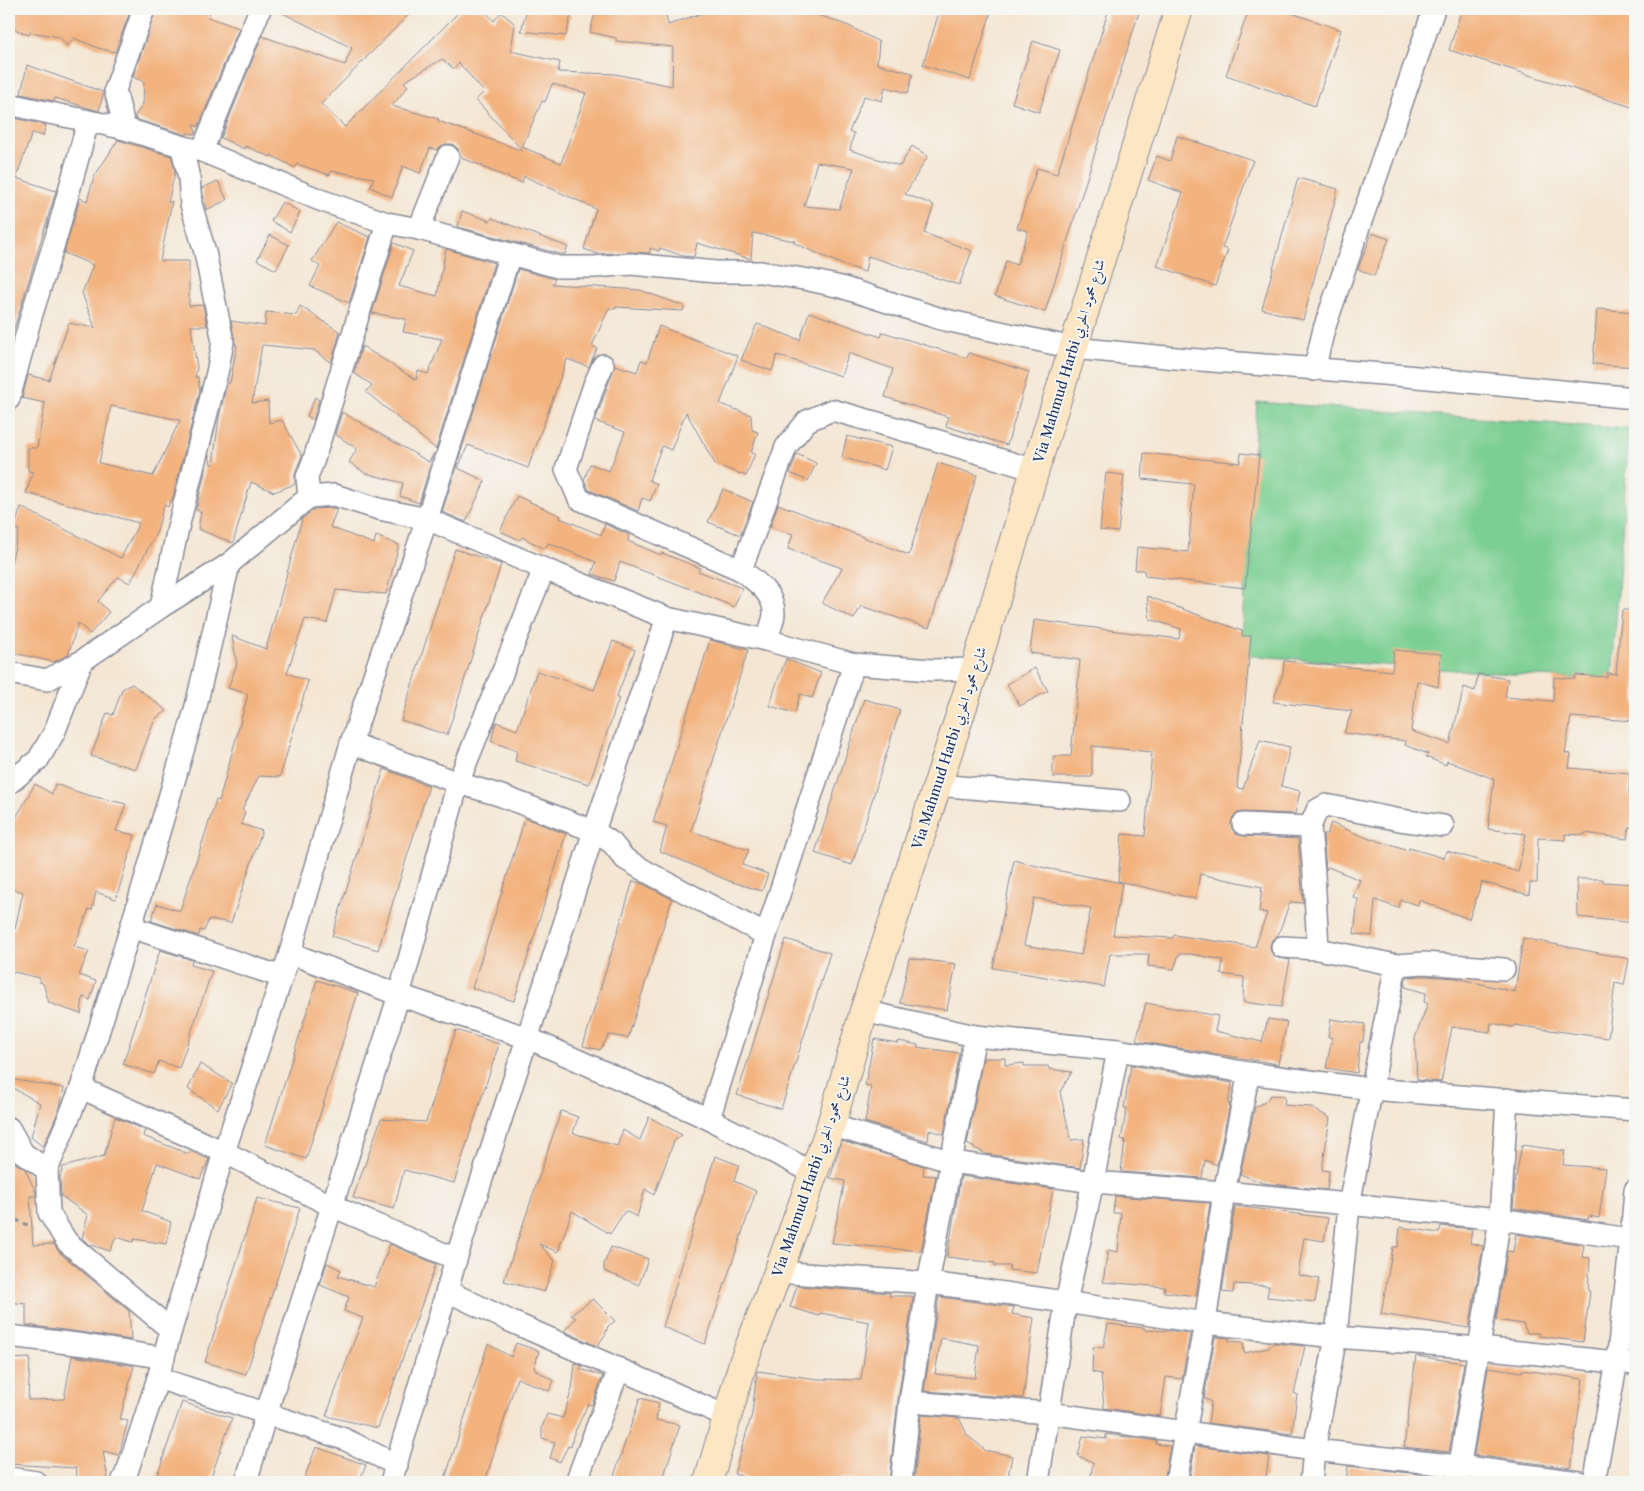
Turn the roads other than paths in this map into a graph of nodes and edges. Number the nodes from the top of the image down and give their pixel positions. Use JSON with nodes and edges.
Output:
{"nodes":[{"id":1,"x":144,"y":9,"type":"edge"},
{"id":2,"x":260,"y":9,"type":"edge"},
{"id":3,"x":1179,"y":9,"type":"edge"},
{"id":4,"x":1434,"y":9,"type":"edge"},
{"id":5,"x":9,"y":104,"type":"edge"},
{"id":6,"x":88,"y":122,"type":"junction"},
{"id":7,"x":125,"y":130,"type":"junction"},
{"id":8,"x":192,"y":149,"type":"junction"},
{"id":9,"x":448,"y":156,"type":"dead end"},
{"id":10,"x":387,"y":223,"type":"junction"},
{"id":11,"x":418,"y":230,"type":"junction"},
{"id":12,"x":510,"y":254,"type":"junction"},
{"id":13,"x":1073,"y":348,"type":"junction"},
{"id":14,"x":603,"y":365,"type":"dead end"},
{"id":15,"x":1314,"y":370,"type":"junction"},
{"id":16,"x":1635,"y":398,"type":"edge"},
{"id":17,"x":9,"y":399,"type":"edge"},
{"id":18,"x":1035,"y":470,"type":"junction"},
{"id":19,"x":309,"y":496,"type":"junction"},
{"id":20,"x":427,"y":519,"type":"junction"},
{"id":21,"x":229,"y":564,"type":"junction"},
{"id":22,"x":544,"y":569,"type":"junction"},
{"id":23,"x":742,"y":570,"type":"junction"},
{"id":24,"x":161,"y":607,"type":"junction"},
{"id":25,"x":666,"y":618,"type":"junction"},
{"id":26,"x":766,"y":640,"type":"junction"},
{"id":27,"x":82,"y":662,"type":"junction"},
{"id":28,"x":854,"y":664,"type":"junction"},
{"id":29,"x":975,"y":669,"type":"junction"},
{"id":30,"x":9,"y":673,"type":"edge"},
{"id":31,"x":350,"y":743,"type":"junction"},
{"id":32,"x":458,"y":782,"type":"junction"},
{"id":33,"x":9,"y":783,"type":"edge"},
{"id":34,"x":937,"y":785,"type":"junction"},
{"id":35,"x":1120,"y":801,"type":"dead end"},
{"id":36,"x":1243,"y":824,"type":"dead end"},
{"id":37,"x":1443,"y":826,"type":"dead end"},
{"id":38,"x":1310,"y":827,"type":"junction"},
{"id":39,"x":594,"y":831,"type":"junction"},
{"id":40,"x":131,"y":927,"type":"junction"},
{"id":41,"x":766,"y":936,"type":"junction"},
{"id":42,"x":1282,"y":947,"type":"dead end"},
{"id":43,"x":1318,"y":949,"type":"junction"},
{"id":44,"x":290,"y":954,"type":"junction"},
{"id":45,"x":1396,"y":965,"type":"junction"},
{"id":46,"x":1504,"y":969,"type":"dead end"},
{"id":47,"x":282,"y":977,"type":"junction"},
{"id":48,"x":399,"y":995,"type":"junction"},
{"id":49,"x":864,"y":1011,"type":"junction"},
{"id":50,"x":975,"y":1036,"type":"junction"},
{"id":51,"x":528,"y":1038,"type":"junction"},
{"id":52,"x":1118,"y":1050,"type":"junction"},
{"id":53,"x":1249,"y":1073,"type":"junction"},
{"id":54,"x":80,"y":1088,"type":"junction"},
{"id":55,"x":1371,"y":1089,"type":"junction"},
{"id":56,"x":1507,"y":1099,"type":"junction"},
{"id":57,"x":1635,"y":1110,"type":"edge"},
{"id":58,"x":709,"y":1119,"type":"junction"},
{"id":59,"x":831,"y":1125,"type":"junction"},
{"id":60,"x":9,"y":1128,"type":"edge"},
{"id":61,"x":224,"y":1152,"type":"junction"},
{"id":62,"x":952,"y":1162,"type":"junction"},
{"id":63,"x":47,"y":1170,"type":"junction"},
{"id":64,"x":814,"y":1173,"type":"junction"},
{"id":65,"x":1093,"y":1182,"type":"junction"},
{"id":66,"x":1635,"y":1190,"type":"edge"},
{"id":67,"x":1224,"y":1192,"type":"junction"},
{"id":68,"x":1349,"y":1205,"type":"junction"},
{"id":69,"x":332,"y":1206,"type":"junction"},
{"id":70,"x":1500,"y":1219,"type":"junction"},
{"id":71,"x":1633,"y":1240,"type":"edge"},
{"id":72,"x":456,"y":1260,"type":"junction"},
{"id":73,"x":778,"y":1272,"type":"junction"},
{"id":74,"x":928,"y":1283,"type":"junction"},
{"id":75,"x":446,"y":1291,"type":"junction"},
{"id":76,"x":1066,"y":1302,"type":"junction"},
{"id":77,"x":1205,"y":1323,"type":"junction"},
{"id":78,"x":171,"y":1330,"type":"junction"},
{"id":79,"x":9,"y":1336,"type":"edge"},
{"id":80,"x":1336,"y":1337,"type":"junction"},
{"id":81,"x":1480,"y":1348,"type":"junction"},
{"id":82,"x":1626,"y":1363,"type":"edge"},
{"id":83,"x":161,"y":1368,"type":"junction"},
{"id":84,"x":619,"y":1369,"type":"junction"},
{"id":85,"x":910,"y":1402,"type":"junction"},
{"id":86,"x":1049,"y":1413,"type":"junction"},
{"id":87,"x":266,"y":1414,"type":"junction"},
{"id":88,"x":726,"y":1416,"type":"junction"},
{"id":89,"x":1185,"y":1432,"type":"junction"},
{"id":90,"x":1314,"y":1450,"type":"junction"},
{"id":91,"x":394,"y":1473,"type":"edge"},
{"id":92,"x":1458,"y":1474,"type":"edge"},
{"id":93,"x":9,"y":1478,"type":"edge"},
{"id":94,"x":36,"y":1482,"type":"edge"},
{"id":95,"x":122,"y":1482,"type":"edge"},
{"id":96,"x":246,"y":1482,"type":"edge"},
{"id":97,"x":576,"y":1482,"type":"edge"},
{"id":98,"x":708,"y":1482,"type":"edge"},
{"id":99,"x":901,"y":1482,"type":"edge"},
{"id":100,"x":1038,"y":1482,"type":"edge"},
{"id":101,"x":1176,"y":1482,"type":"edge"},
{"id":102,"x":1311,"y":1482,"type":"edge"},
{"id":103,"x":1579,"y":1482,"type":"edge"},
{"id":104,"x":1594,"y":1482,"type":"edge"}],
"edges":[{"from":1,"to":7,"type":"street"},
{"from":2,"to":8,"type":"street"},
{"from":3,"to":13,"type":"street","name":"Via Mahmud Harbi شارع محمود الحربي"},
{"from":4,"to":15,"type":"street"},
{"from":5,"to":6,"type":"street"},
{"from":6,"to":7,"type":"street"},
{"from":6,"to":17,"type":"street"},
{"from":7,"to":8,"type":"street"},
{"from":8,"to":10,"type":"street"},
{"from":8,"to":24,"type":"street"},
{"from":9,"to":11,"type":"street"},
{"from":10,"to":11,"type":"street"},
{"from":10,"to":19,"type":"street"},
{"from":11,"to":12,"type":"street"},
{"from":12,"to":13,"type":"street"},
{"from":12,"to":20,"type":"street"},
{"from":13,"to":15,"type":"street"},
{"from":13,"to":18,"type":"street","name":"Via Mahmud Harbi شارع محمود الحربي"},
{"from":14,"to":23,"type":"street"},
{"from":15,"to":16,"type":"street"},
{"from":18,"to":23,"type":"street"},
{"from":18,"to":29,"type":"street","name":"Via Mahmud Harbi شارع محمود الحربي"},
{"from":19,"to":20,"type":"street"},
{"from":19,"to":21,"type":"street"},
{"from":20,"to":22,"type":"street"},
{"from":20,"to":31,"type":"street"},
{"from":21,"to":24,"type":"street"},
{"from":21,"to":40,"type":"street"},
{"from":22,"to":25,"type":"street"},
{"from":22,"to":32,"type":"street"},
{"from":23,"to":26,"type":"street"},
{"from":24,"to":27,"type":"street"},
{"from":25,"to":26,"type":"street"},
{"from":25,"to":39,"type":"street"},
{"from":26,"to":28,"type":"street"},
{"from":27,"to":30,"type":"street"},
{"from":27,"to":33,"type":"street"},
{"from":28,"to":29,"type":"street"},
{"from":28,"to":41,"type":"street"},
{"from":29,"to":34,"type":"street","name":"Via Mahmud Harbi شارع محمود الحربي"},
{"from":31,"to":32,"type":"street"},
{"from":31,"to":44,"type":"street"},
{"from":32,"to":39,"type":"street"},
{"from":32,"to":48,"type":"street"},
{"from":34,"to":35,"type":"street"},
{"from":34,"to":49,"type":"street","name":"Via Mahmud Harbi شارع محمود الحربي"},
{"from":36,"to":38,"type":"street"},
{"from":37,"to":38,"type":"street"},
{"from":38,"to":43,"type":"street"},
{"from":39,"to":41,"type":"street"},
{"from":39,"to":51,"type":"street"},
{"from":40,"to":47,"type":"street"},
{"from":40,"to":54,"type":"street"},
{"from":41,"to":58,"type":"street"},
{"from":42,"to":43,"type":"street"},
{"from":43,"to":45,"type":"street"},
{"from":44,"to":47,"type":"street"},
{"from":44,"to":48,"type":"street"},
{"from":45,"to":46,"type":"street"},
{"from":45,"to":55,"type":"street"},
{"from":47,"to":61,"type":"street"},
{"from":48,"to":51,"type":"street"},
{"from":48,"to":69,"type":"street"},
{"from":49,"to":50,"type":"street"},
{"from":49,"to":59,"type":"street","name":"Via Mahmud Harbi شارع محمود الحربي"},
{"from":50,"to":52,"type":"street"},
{"from":50,"to":62,"type":"street"},
{"from":51,"to":58,"type":"street"},
{"from":51,"to":72,"type":"street"},
{"from":52,"to":53,"type":"street"},
{"from":52,"to":65,"type":"street"},
{"from":53,"to":55,"type":"street"},
{"from":53,"to":67,"type":"street"},
{"from":54,"to":61,"type":"street"},
{"from":54,"to":63,"type":"street"},
{"from":55,"to":56,"type":"street"},
{"from":55,"to":68,"type":"street"},
{"from":56,"to":57,"type":"street"},
{"from":56,"to":70,"type":"street"},
{"from":58,"to":64,"type":"street"},
{"from":59,"to":62,"type":"street"},
{"from":59,"to":64,"type":"street","name":"Via Mahmud Harbi شارع محمود الحربي"},
{"from":60,"to":63,"type":"street"},
{"from":61,"to":69,"type":"street"},
{"from":61,"to":78,"type":"street"},
{"from":62,"to":65,"type":"street"},
{"from":62,"to":74,"type":"street"},
{"from":63,"to":78,"type":"street"},
{"from":64,"to":73,"type":"street","name":"Via Mahmud Harbi شارع محمود الحربي"},
{"from":65,"to":67,"type":"street"},
{"from":65,"to":76,"type":"street"},
{"from":66,"to":71,"type":"street"},
{"from":67,"to":68,"type":"street"},
{"from":67,"to":77,"type":"street"},
{"from":68,"to":70,"type":"street"},
{"from":68,"to":80,"type":"street"},
{"from":69,"to":72,"type":"street"},
{"from":69,"to":87,"type":"street"},
{"from":70,"to":71,"type":"street"},
{"from":70,"to":81,"type":"street"},
{"from":71,"to":82,"type":"street"},
{"from":72,"to":75,"type":"street"},
{"from":73,"to":74,"type":"street"},
{"from":73,"to":88,"type":"street","name":"Via Mahmud Harbi شارع محمود الحربي"},
{"from":74,"to":76,"type":"street"},
{"from":74,"to":85,"type":"street"},
{"from":75,"to":84,"type":"street"},
{"from":75,"to":91,"type":"street"},
{"from":76,"to":77,"type":"street"},
{"from":76,"to":86,"type":"street"},
{"from":77,"to":80,"type":"street"},
{"from":77,"to":89,"type":"street"},
{"from":78,"to":83,"type":"street"},
{"from":79,"to":83,"type":"street"},
{"from":80,"to":81,"type":"street"},
{"from":80,"to":90,"type":"street"},
{"from":81,"to":82,"type":"street"},
{"from":81,"to":92,"type":"street"},
{"from":82,"to":104,"type":"street"},
{"from":83,"to":87,"type":"street"},
{"from":83,"to":95,"type":"street"},
{"from":84,"to":88,"type":"street"},
{"from":84,"to":97,"type":"street"},
{"from":85,"to":86,"type":"street"},
{"from":85,"to":99,"type":"street"},
{"from":86,"to":89,"type":"street"},
{"from":86,"to":100,"type":"street"},
{"from":87,"to":91,"type":"street"},
{"from":87,"to":96,"type":"street"},
{"from":88,"to":98,"type":"street","name":"Via Mahmud Harbi شارع محمود الحربي"},
{"from":89,"to":90,"type":"street"},
{"from":89,"to":101,"type":"street"},
{"from":90,"to":92,"type":"street"},
{"from":90,"to":102,"type":"street"},
{"from":92,"to":103,"type":"street"},
{"from":93,"to":94,"type":"street"}]}
